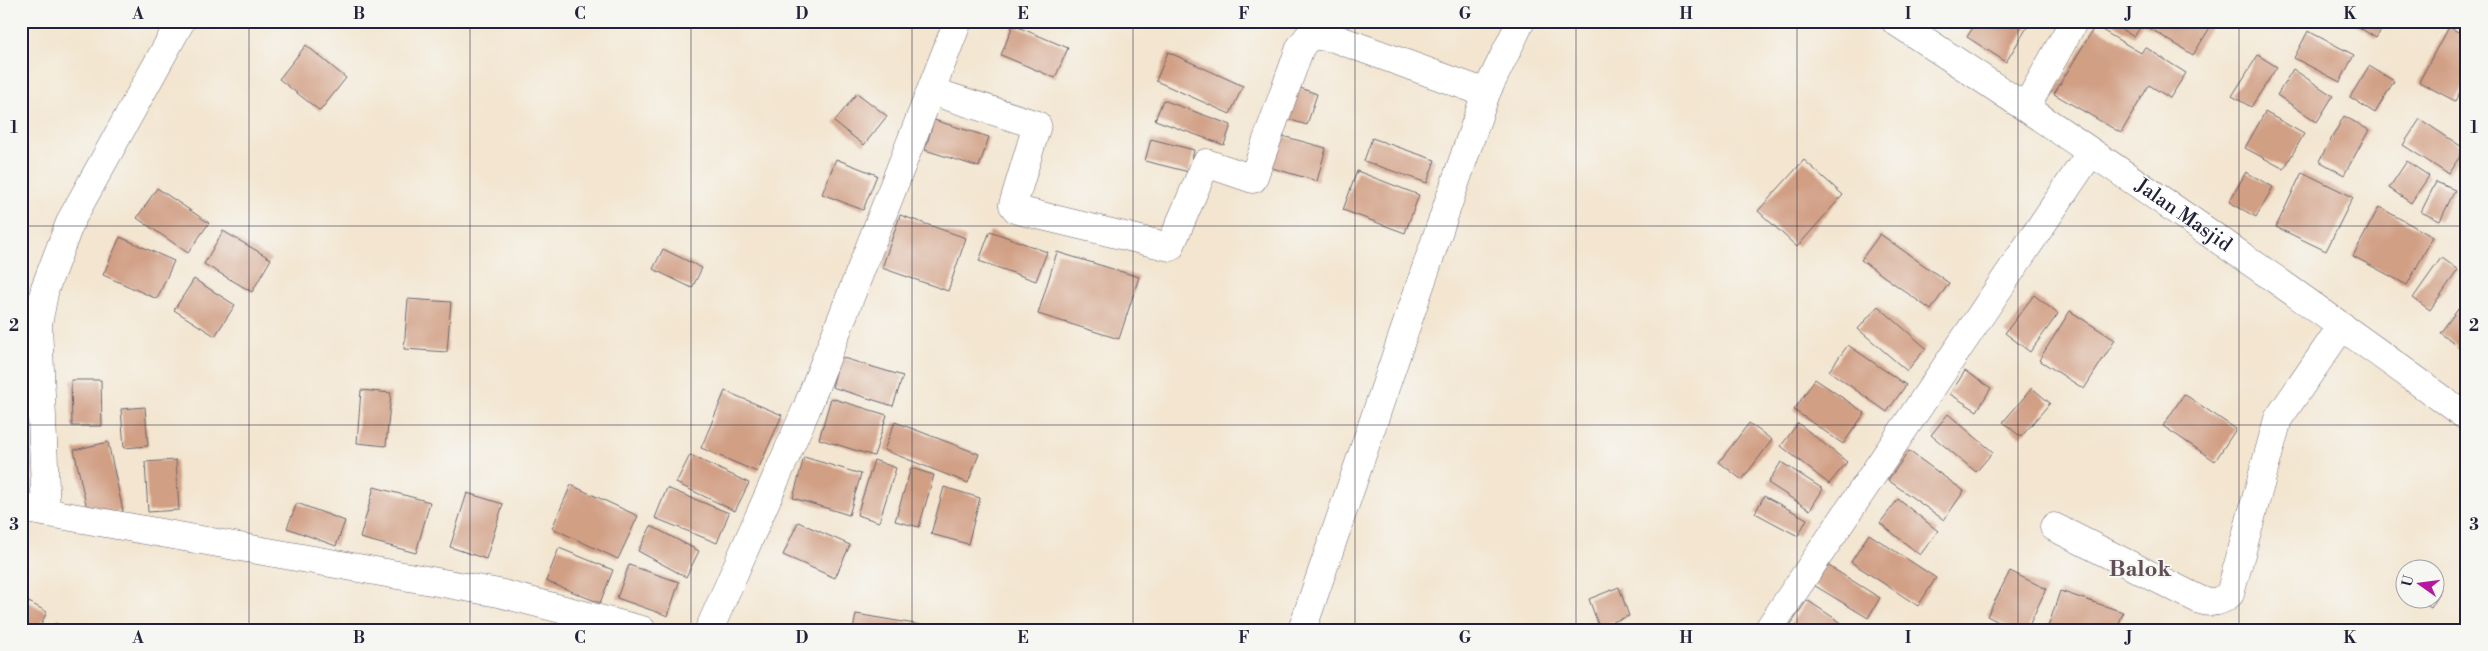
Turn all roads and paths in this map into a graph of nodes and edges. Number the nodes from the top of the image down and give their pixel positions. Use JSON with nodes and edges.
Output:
{"nodes":[{"id":1,"x":181,"y":21,"type":"edge"},
{"id":2,"x":958,"y":21,"type":"edge"},
{"id":3,"x":1521,"y":21,"type":"edge"},
{"id":4,"x":1895,"y":21,"type":"edge"},
{"id":5,"x":2074,"y":21,"type":"edge"},
{"id":6,"x":931,"y":91,"type":"junction"},
{"id":7,"x":1486,"y":94,"type":"junction"},
{"id":8,"x":2026,"y":107,"type":"junction"},
{"id":9,"x":2091,"y":152,"type":"junction"},
{"id":10,"x":2342,"y":326,"type":"junction"},
{"id":11,"x":2467,"y":417,"type":"edge"},
{"id":12,"x":33,"y":510,"type":"edge"},
{"id":13,"x":2054,"y":528,"type":"dead end"},
{"id":14,"x":642,"y":630,"type":"edge"},
{"id":15,"x":710,"y":630,"type":"edge"},
{"id":16,"x":1302,"y":630,"type":"edge"},
{"id":17,"x":1768,"y":630,"type":"edge"}],
"edges":[{"from":1,"to":12,"type":"street"},
{"from":2,"to":6,"type":"street"},
{"from":3,"to":7,"type":"street"},
{"from":4,"to":8,"type":"street","name":"Jalan Masjid"},
{"from":5,"to":8,"type":"street"},
{"from":6,"to":7,"type":"street"},
{"from":6,"to":15,"type":"street"},
{"from":7,"to":16,"type":"street"},
{"from":8,"to":9,"type":"street","name":"Jalan Masjid"},
{"from":9,"to":10,"type":"street","name":"Jalan Masjid"},
{"from":9,"to":17,"type":"street"},
{"from":10,"to":11,"type":"street","name":"Jalan Masjid"},
{"from":10,"to":13,"type":"street"},
{"from":12,"to":14,"type":"street"}]}
